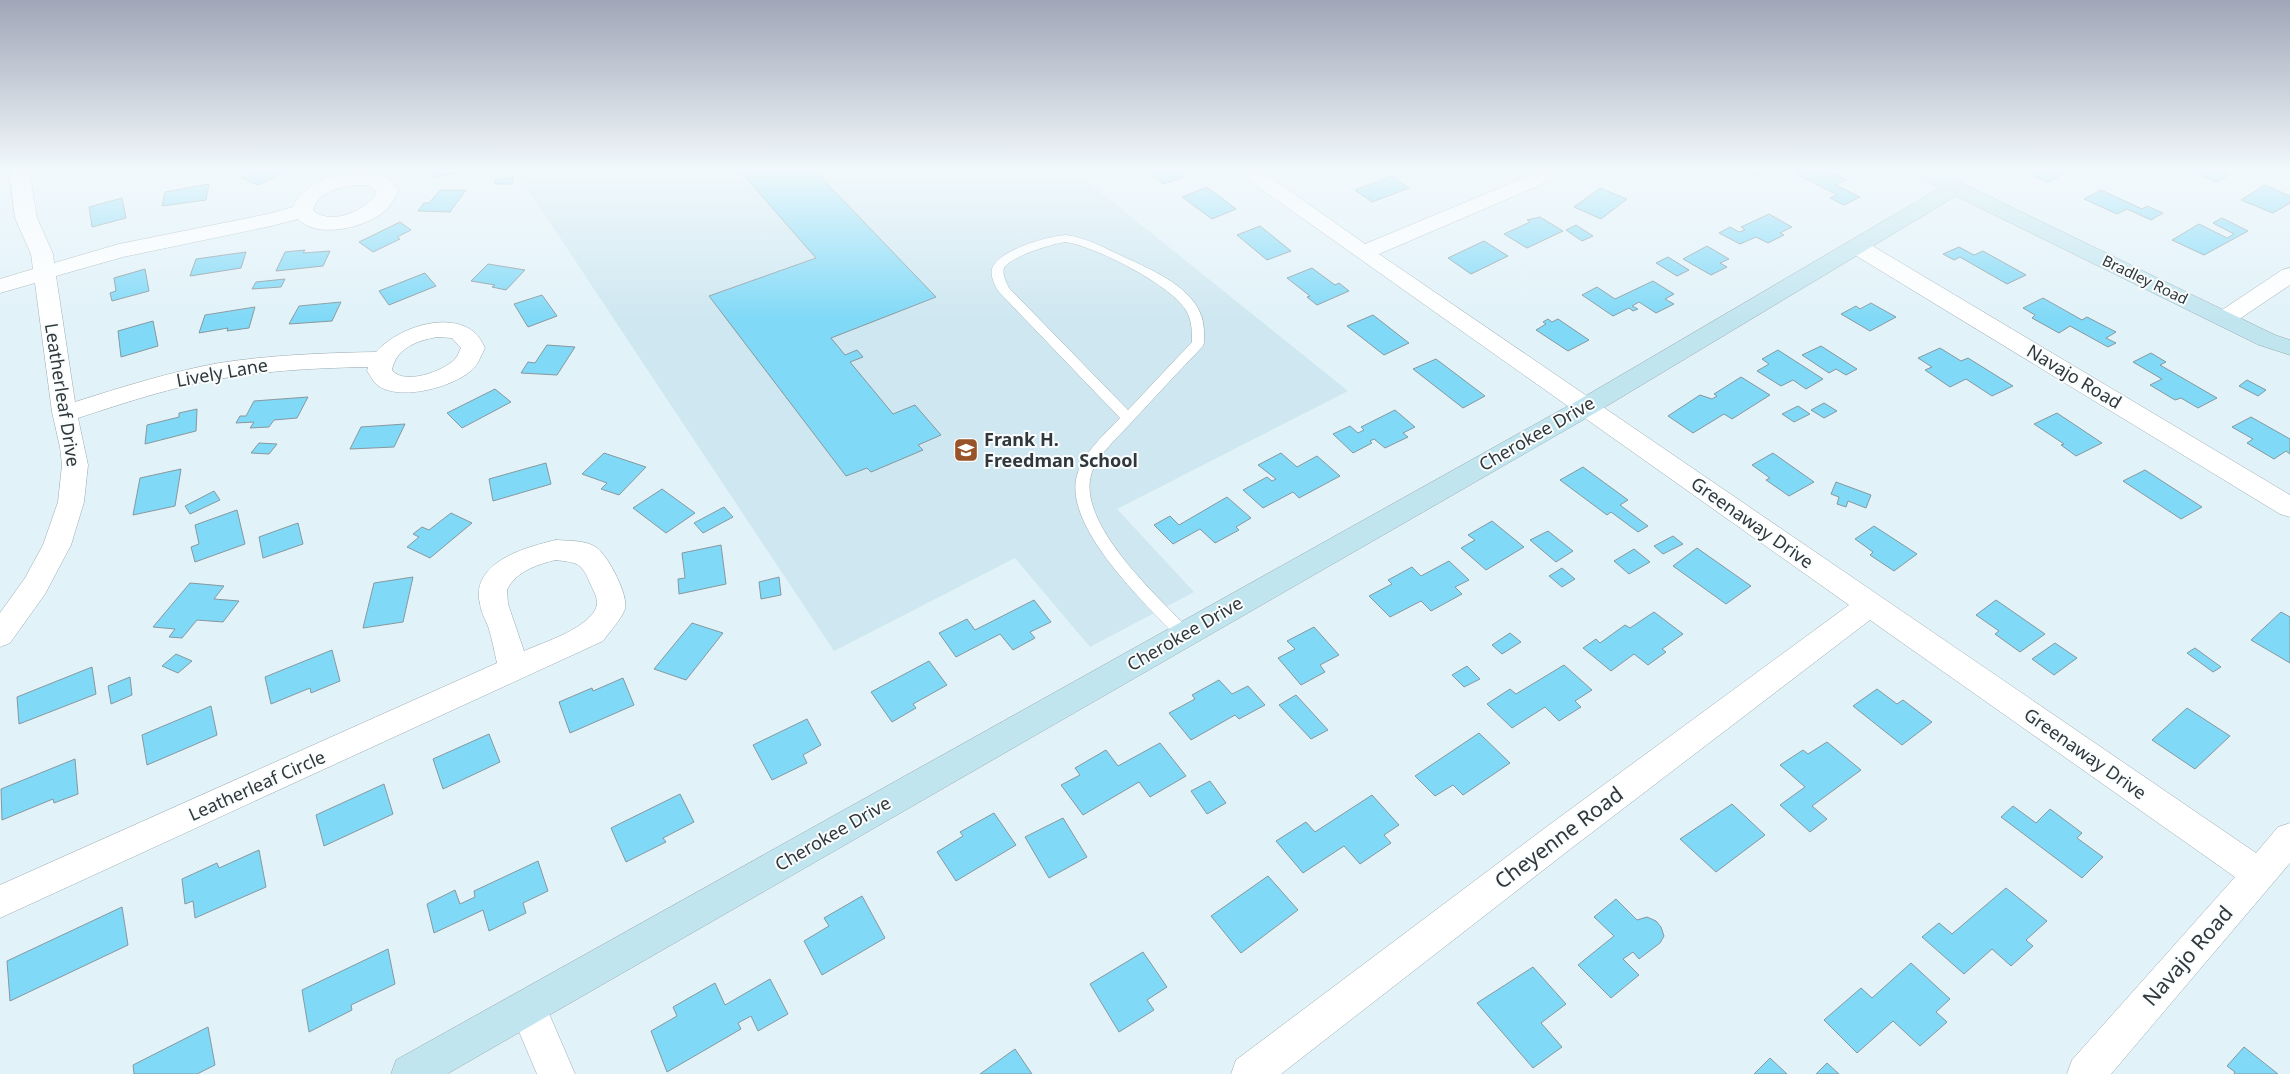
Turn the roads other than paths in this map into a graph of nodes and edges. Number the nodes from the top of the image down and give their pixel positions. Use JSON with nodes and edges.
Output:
{"nodes":[{"id":1,"x":27,"y":220,"type":"edge"},
{"id":2,"x":270,"y":220,"type":"edge"},
{"id":3,"x":1316,"y":220,"type":"edge"},
{"id":4,"x":1442,"y":220,"type":"edge"},
{"id":5,"x":1902,"y":220,"type":"edge"},
{"id":6,"x":2023,"y":220,"type":"edge"},
{"id":7,"x":1858,"y":247,"type":"junction"},
{"id":8,"x":1363,"y":254,"type":"junction"},
{"id":9,"x":45,"y":273,"type":"junction"},
{"id":10,"x":2290,"y":275,"type":"edge"},
{"id":11,"x":0,"y":286,"type":"edge"},
{"id":12,"x":2224,"y":319,"type":"junction"},
{"id":13,"x":2290,"y":348,"type":"edge"},
{"id":14,"x":382,"y":359,"type":"dead end"},
{"id":15,"x":1586,"y":407,"type":"junction"},
{"id":16,"x":65,"y":414,"type":"junction"},
{"id":17,"x":1128,"y":418,"type":"junction"},
{"id":18,"x":2290,"y":507,"type":"edge"},
{"id":19,"x":1869,"y":605,"type":"junction"},
{"id":20,"x":5,"y":621,"type":"edge"},
{"id":21,"x":1185,"y":635,"type":"junction"},
{"id":22,"x":514,"y":669,"type":"junction"},
{"id":23,"x":2290,"y":838,"type":"edge"},
{"id":24,"x":2259,"y":874,"type":"junction"},
{"id":25,"x":0,"y":902,"type":"edge"},
{"id":26,"x":528,"y":1008,"type":"junction"},
{"id":27,"x":410,"y":1074,"type":"edge"},
{"id":28,"x":556,"y":1074,"type":"edge"},
{"id":29,"x":1250,"y":1074,"type":"edge"},
{"id":30,"x":2086,"y":1074,"type":"edge"}],
"edges":[{"from":1,"to":9,"type":"street","name":"Leatherleaf Drive"},
{"from":2,"to":9,"type":"street"},
{"from":3,"to":8,"type":"street","name":"Greenaway Drive"},
{"from":4,"to":8,"type":"street"},
{"from":5,"to":7,"type":"street","name":"Cherokee Drive"},
{"from":6,"to":12,"type":"street","name":"Bradley Road"},
{"from":7,"to":15,"type":"street","name":"Cherokee Drive"},
{"from":7,"to":18,"type":"street","name":"Navajo Road"},
{"from":8,"to":15,"type":"street","name":"Greenaway Drive"},
{"from":9,"to":11,"type":"street"},
{"from":9,"to":16,"type":"street","name":"Leatherleaf Drive"},
{"from":10,"to":12,"type":"street"},
{"from":12,"to":13,"type":"street","name":"Bradley Road"},
{"from":14,"to":16,"type":"street","name":"Lively Lane"},
{"from":15,"to":19,"type":"street","name":"Greenaway Drive"},
{"from":15,"to":21,"type":"street","name":"Cherokee Drive"},
{"from":16,"to":20,"type":"street","name":"Leatherleaf Drive"},
{"from":17,"to":17,"type":"lane"},
{"from":17,"to":21,"type":"lane"},
{"from":19,"to":24,"type":"street","name":"Greenaway Drive"},
{"from":19,"to":29,"type":"street","name":"Cheyenne Road"},
{"from":21,"to":26,"type":"street","name":"Cherokee Drive"},
{"from":22,"to":22,"type":"street","name":"Leatherleaf Circle"},
{"from":22,"to":25,"type":"street","name":"Leatherleaf Circle"},
{"from":23,"to":24,"type":"street","name":"Navajo Road"},
{"from":24,"to":30,"type":"street","name":"Navajo Road"},
{"from":26,"to":27,"type":"street","name":"Cherokee Drive"},
{"from":26,"to":28,"type":"street"}]}
